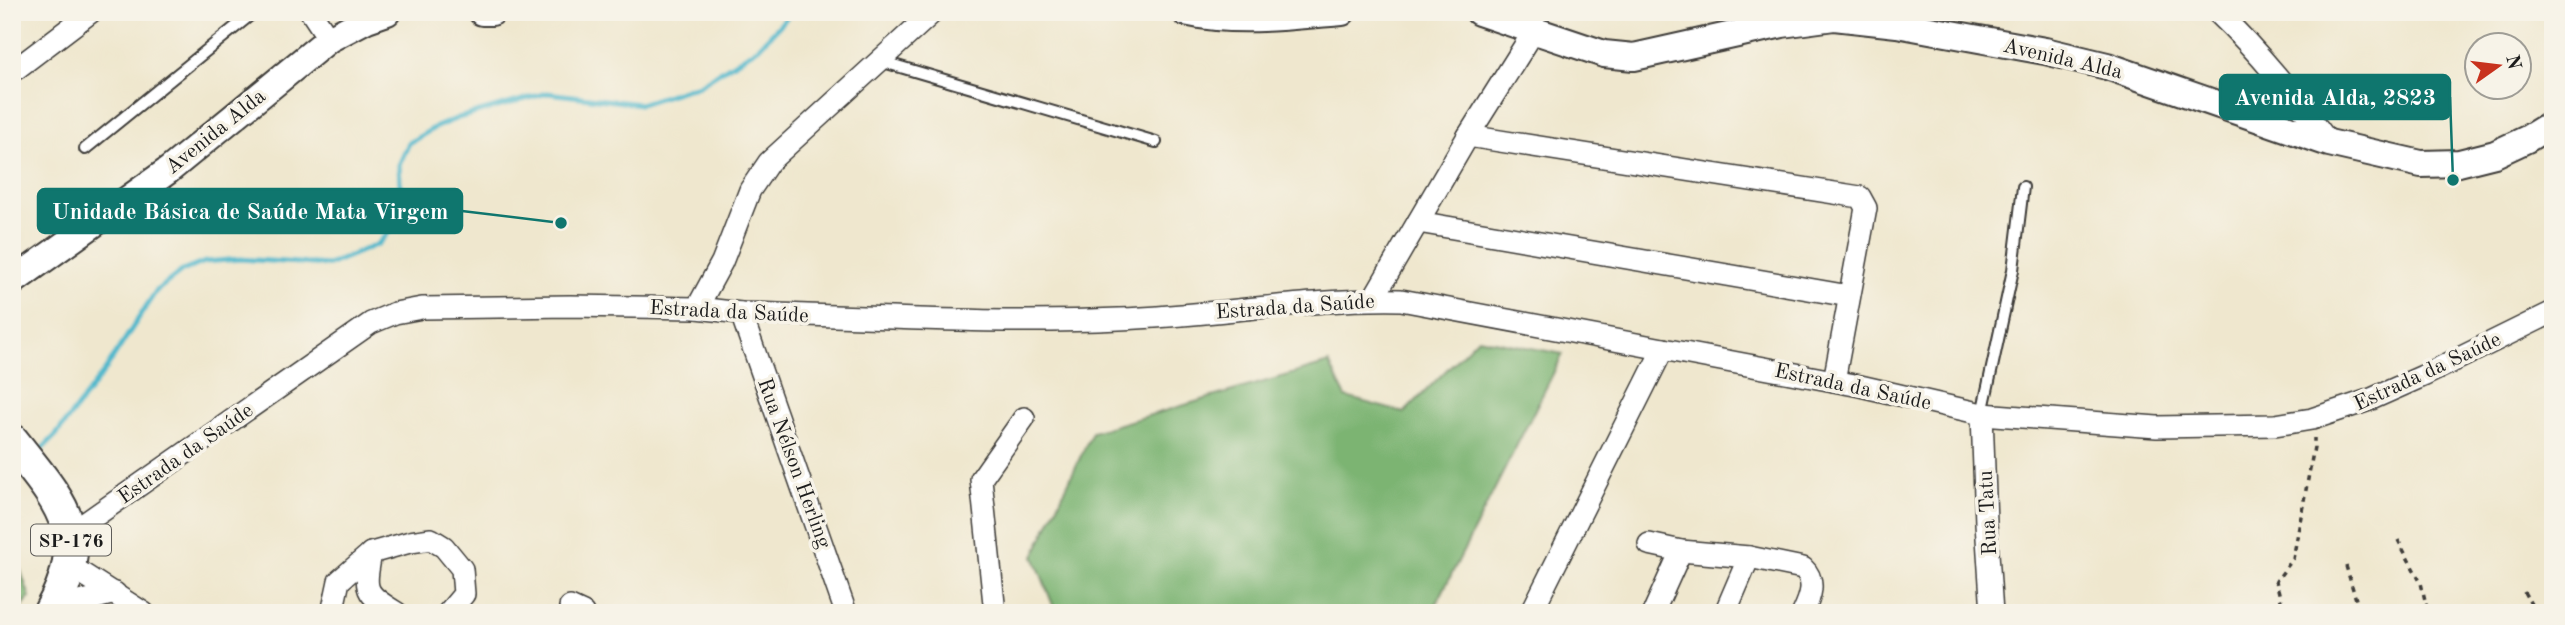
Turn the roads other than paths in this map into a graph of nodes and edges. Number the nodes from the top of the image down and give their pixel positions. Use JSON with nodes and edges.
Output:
{"nodes":[{"id":1,"x":91,"y":12,"type":"edge"},
{"id":2,"x":254,"y":12,"type":"edge"},
{"id":3,"x":311,"y":12,"type":"edge"},
{"id":4,"x":482,"y":12,"type":"edge"},
{"id":5,"x":492,"y":12,"type":"edge"},
{"id":6,"x":933,"y":12,"type":"edge"},
{"id":7,"x":1185,"y":12,"type":"edge"},
{"id":8,"x":1342,"y":12,"type":"edge"},
{"id":9,"x":1479,"y":12,"type":"edge"},
{"id":10,"x":2217,"y":12,"type":"edge"},
{"id":11,"x":373,"y":14,"type":"edge"},
{"id":12,"x":1835,"y":15,"type":"edge"},
{"id":13,"x":1534,"y":31,"type":"junction"},
{"id":14,"x":329,"y":39,"type":"junction"},
{"id":15,"x":880,"y":61,"type":"junction"},
{"id":16,"x":16,"y":69,"type":"dead end"},
{"id":17,"x":2553,"y":123,"type":"edge"},
{"id":18,"x":1468,"y":136,"type":"junction"},
{"id":19,"x":1156,"y":142,"type":"dead end"},
{"id":20,"x":2329,"y":143,"type":"junction"},
{"id":21,"x":85,"y":149,"type":"dead end"},
{"id":22,"x":2023,"y":187,"type":"dead end"},
{"id":23,"x":1418,"y":222,"type":"junction"},
{"id":24,"x":12,"y":282,"type":"edge"},
{"id":25,"x":1849,"y":296,"type":"junction"},
{"id":26,"x":1373,"y":299,"type":"junction"},
{"id":27,"x":697,"y":308,"type":"junction"},
{"id":28,"x":2553,"y":312,"type":"edge"},
{"id":29,"x":741,"y":313,"type":"junction"},
{"id":30,"x":1663,"y":349,"type":"junction"},
{"id":31,"x":1834,"y":381,"type":"junction"},
{"id":32,"x":1982,"y":414,"type":"junction"},
{"id":33,"x":1024,"y":418,"type":"dead end"},
{"id":34,"x":24,"y":456,"type":"edge"},
{"id":35,"x":1649,"y":544,"type":"dead end"},
{"id":36,"x":70,"y":549,"type":"junction"},
{"id":37,"x":1681,"y":551,"type":"junction"},
{"id":38,"x":371,"y":553,"type":"junction"},
{"id":39,"x":1749,"y":557,"type":"junction"},
{"id":40,"x":115,"y":593,"type":"junction"},
{"id":41,"x":51,"y":611,"type":"edge"},
{"id":42,"x":144,"y":613,"type":"edge"},
{"id":43,"x":332,"y":613,"type":"edge"},
{"id":44,"x":397,"y":613,"type":"edge"},
{"id":45,"x":447,"y":613,"type":"edge"},
{"id":46,"x":846,"y":613,"type":"edge"},
{"id":47,"x":986,"y":613,"type":"edge"},
{"id":48,"x":994,"y":613,"type":"edge"},
{"id":49,"x":1531,"y":613,"type":"edge"},
{"id":50,"x":1653,"y":613,"type":"edge"},
{"id":51,"x":1724,"y":613,"type":"edge"},
{"id":52,"x":1803,"y":613,"type":"edge"},
{"id":53,"x":1992,"y":613,"type":"edge"}],
"edges":[{"from":1,"to":16,"type":"street"},
{"from":2,"to":21,"type":"lane"},
{"from":3,"to":14,"type":"street"},
{"from":4,"to":5,"type":"street"},
{"from":6,"to":15,"type":"street"},
{"from":7,"to":8,"type":"street"},
{"from":9,"to":13,"type":"street","name":"Avenida Alda"},
{"from":10,"to":20,"type":"street"},
{"from":11,"to":14,"type":"street","name":"Avenida Alda"},
{"from":12,"to":13,"type":"street","name":"Avenida Alda"},
{"from":12,"to":20,"type":"street","name":"Avenida Alda"},
{"from":13,"to":18,"type":"street"},
{"from":14,"to":24,"type":"street","name":"Avenida Alda"},
{"from":15,"to":19,"type":"lane"},
{"from":15,"to":27,"type":"street"},
{"from":17,"to":20,"type":"street","name":"Avenida Alda"},
{"from":18,"to":23,"type":"street"},
{"from":18,"to":25,"type":"street"},
{"from":22,"to":32,"type":"lane"},
{"from":23,"to":25,"type":"street"},
{"from":23,"to":26,"type":"street"},
{"from":25,"to":31,"type":"street"},
{"from":26,"to":29,"type":"street","name":"Estrada da Saúde"},
{"from":26,"to":30,"type":"street","name":"Estrada da Saúde"},
{"from":27,"to":29,"type":"street","name":"Estrada da Saúde"},
{"from":27,"to":36,"type":"street","name":"Estrada da Saúde"},
{"from":28,"to":32,"type":"street","name":"Estrada da Saúde"},
{"from":29,"to":46,"type":"street","name":"Rua Nélson Herling"},
{"from":30,"to":31,"type":"street","name":"Estrada da Saúde"},
{"from":30,"to":49,"type":"street"},
{"from":31,"to":32,"type":"street","name":"Estrada da Saúde"},
{"from":32,"to":53,"type":"street","name":"Rua Tatu"},
{"from":33,"to":48,"type":"street"},
{"from":34,"to":36,"type":"main road","number":"SP-176"},
{"from":35,"to":37,"type":"street"},
{"from":36,"to":40,"type":"street"},
{"from":36,"to":41,"type":"main road","number":"SP-176"},
{"from":37,"to":39,"type":"street"},
{"from":37,"to":50,"type":"street"},
{"from":38,"to":43,"type":"street"},
{"from":38,"to":44,"type":"street"},
{"from":38,"to":45,"type":"street"},
{"from":39,"to":51,"type":"street"},
{"from":39,"to":52,"type":"street"},
{"from":40,"to":41,"type":"street"},
{"from":40,"to":42,"type":"street"},
{"from":47,"to":48,"type":"street"}]}
